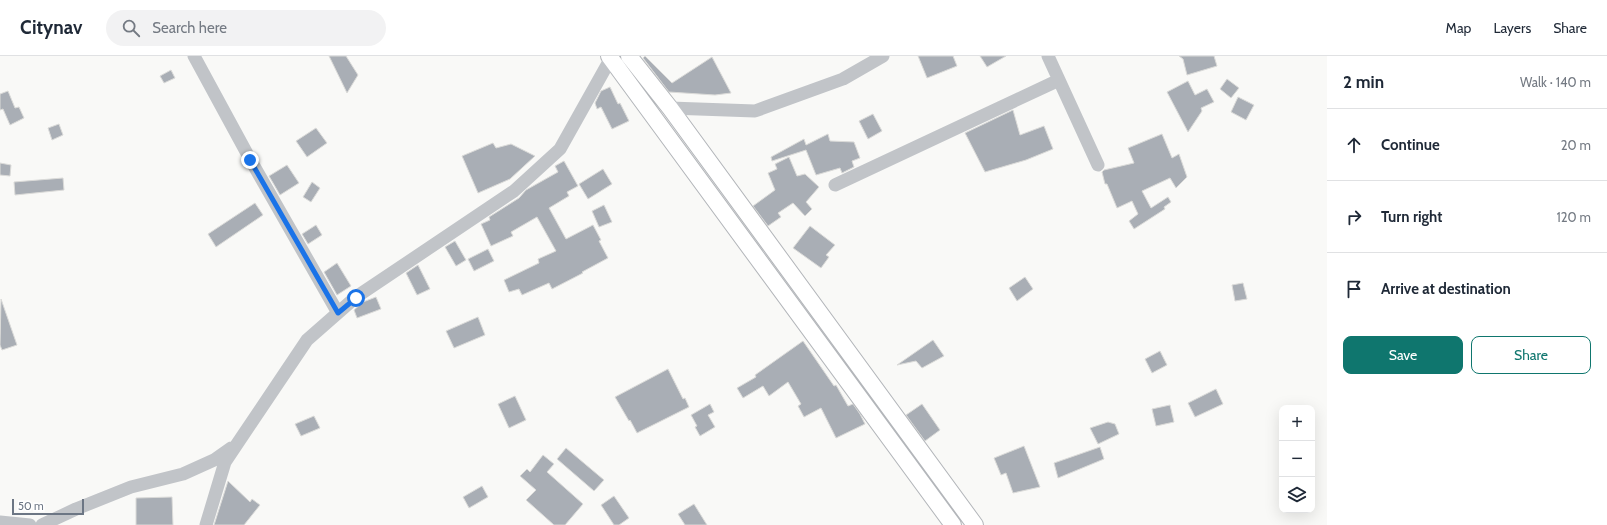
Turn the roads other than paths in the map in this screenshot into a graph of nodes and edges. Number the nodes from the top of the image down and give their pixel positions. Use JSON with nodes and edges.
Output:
{"nodes":[{"id":1,"x":194,"y":56,"type":"edge"},
{"id":2,"x":629,"y":56,"type":"edge"},
{"id":3,"x":883,"y":56,"type":"edge"},
{"id":4,"x":1048,"y":56,"type":"edge"},
{"id":5,"x":610,"y":57,"type":"edge"},
{"id":6,"x":1059,"y":80,"type":"junction"},
{"id":7,"x":670,"y":108,"type":"junction"},
{"id":8,"x":687,"y":132,"type":"junction"},
{"id":9,"x":674,"y":144,"type":"junction"},
{"id":10,"x":1098,"y":165,"type":"dead end"},
{"id":11,"x":835,"y":185,"type":"dead end"},
{"id":12,"x":338,"y":313,"type":"junction"},
{"id":13,"x":237,"y":444,"type":"junction"},
{"id":14,"x":0,"y":522,"type":"edge"},
{"id":15,"x":30,"y":525,"type":"edge"},
{"id":16,"x":42,"y":525,"type":"edge"},
{"id":17,"x":206,"y":525,"type":"edge"},
{"id":18,"x":953,"y":525,"type":"edge"},
{"id":19,"x":974,"y":525,"type":"edge"}],
"edges":[{"from":1,"to":12,"type":"street"},
{"from":2,"to":7,"type":"main road"},
{"from":3,"to":7,"type":"street"},
{"from":4,"to":6,"type":"street"},
{"from":5,"to":9,"type":"main road"},
{"from":5,"to":12,"type":"street"},
{"from":6,"to":10,"type":"street"},
{"from":6,"to":11,"type":"street"},
{"from":7,"to":8,"type":"main road"},
{"from":8,"to":9,"type":"main road"},
{"from":8,"to":19,"type":"main road"},
{"from":9,"to":18,"type":"main road"},
{"from":12,"to":13,"type":"street"},
{"from":13,"to":16,"type":"street"},
{"from":13,"to":17,"type":"street"},
{"from":14,"to":15,"type":"street"}]}
